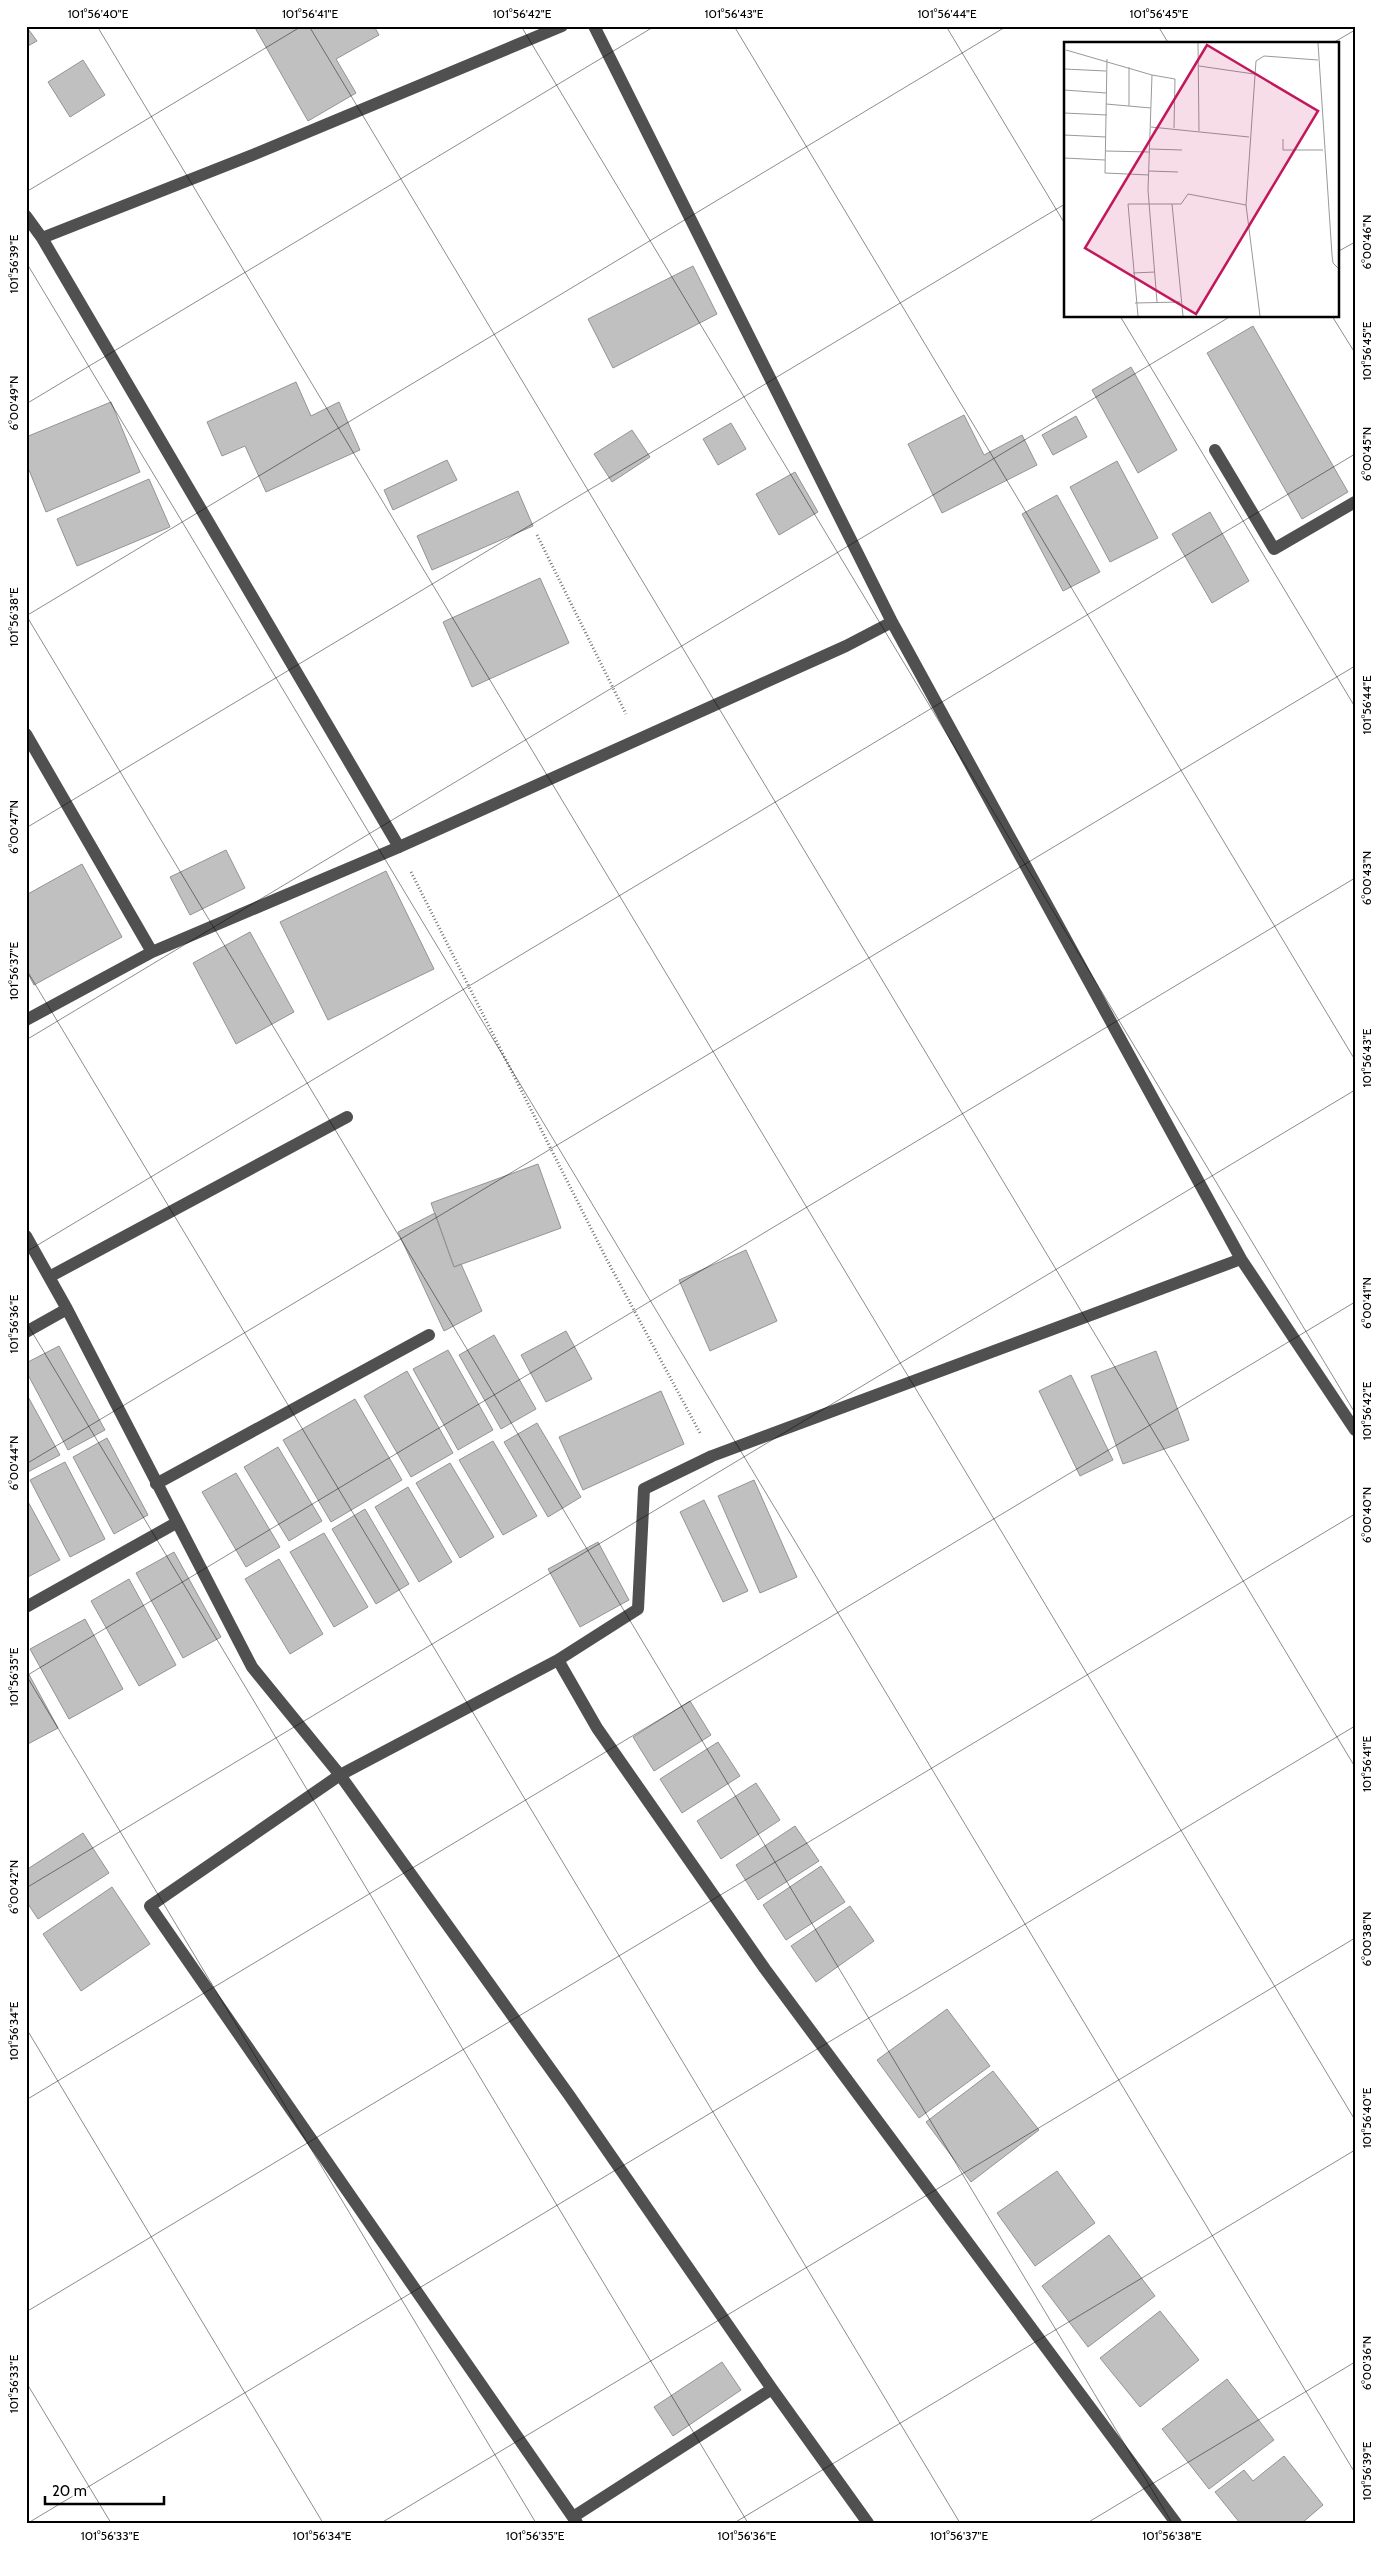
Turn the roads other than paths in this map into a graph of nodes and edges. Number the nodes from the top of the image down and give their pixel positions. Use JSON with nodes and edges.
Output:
{"nodes":[{"id":1,"x":562,"y":26,"type":"edge"},
{"id":2,"x":594,"y":26,"type":"edge"},
{"id":3,"x":26,"y":216,"type":"edge"},
{"id":4,"x":42,"y":238,"type":"junction"},
{"id":5,"x":1215,"y":450,"type":"dead end"},
{"id":6,"x":1355,"y":502,"type":"edge"},
{"id":7,"x":892,"y":622,"type":"junction"},
{"id":8,"x":26,"y":734,"type":"edge"},
{"id":9,"x":399,"y":847,"type":"junction"},
{"id":10,"x":152,"y":952,"type":"junction"},
{"id":11,"x":26,"y":1020,"type":"edge"},
{"id":12,"x":347,"y":1117,"type":"dead end"},
{"id":13,"x":26,"y":1236,"type":"edge"},
{"id":14,"x":1241,"y":1258,"type":"junction"},
{"id":15,"x":48,"y":1277,"type":"junction"},
{"id":16,"x":67,"y":1309,"type":"junction"},
{"id":17,"x":26,"y":1332,"type":"edge"},
{"id":18,"x":429,"y":1335,"type":"dead end"},
{"id":19,"x":1355,"y":1430,"type":"edge"},
{"id":20,"x":156,"y":1484,"type":"junction"},
{"id":21,"x":176,"y":1523,"type":"junction"},
{"id":22,"x":26,"y":1607,"type":"edge"},
{"id":23,"x":558,"y":1660,"type":"junction"},
{"id":24,"x":340,"y":1775,"type":"junction"},
{"id":25,"x":772,"y":2389,"type":"junction"},
{"id":26,"x":575,"y":2520,"type":"edge"},
{"id":27,"x":1175,"y":2522,"type":"edge"},
{"id":28,"x":868,"y":2523,"type":"edge"}],
"edges":[{"from":1,"to":4,"type":"street"},
{"from":2,"to":7,"type":"street"},
{"from":3,"to":4,"type":"street"},
{"from":4,"to":9,"type":"street"},
{"from":5,"to":6,"type":"street"},
{"from":7,"to":9,"type":"street"},
{"from":7,"to":14,"type":"street"},
{"from":8,"to":10,"type":"street"},
{"from":9,"to":10,"type":"street"},
{"from":10,"to":11,"type":"street"},
{"from":12,"to":15,"type":"street"},
{"from":13,"to":15,"type":"street"},
{"from":14,"to":19,"type":"street"},
{"from":14,"to":23,"type":"street"},
{"from":15,"to":16,"type":"street"},
{"from":16,"to":17,"type":"street"},
{"from":16,"to":20,"type":"street"},
{"from":18,"to":20,"type":"street"},
{"from":20,"to":21,"type":"street"},
{"from":21,"to":22,"type":"street"},
{"from":21,"to":24,"type":"street"},
{"from":23,"to":24,"type":"street"},
{"from":23,"to":27,"type":"street"},
{"from":24,"to":25,"type":"street"},
{"from":24,"to":26,"type":"street"},
{"from":25,"to":26,"type":"street"},
{"from":25,"to":28,"type":"street"}]}
